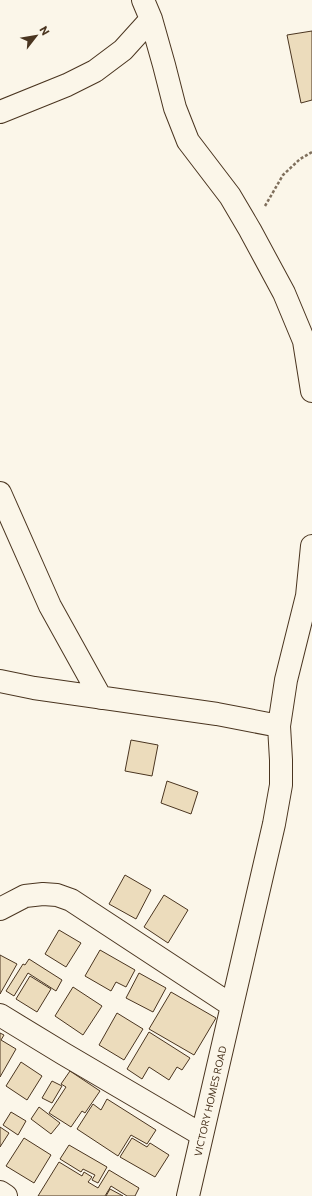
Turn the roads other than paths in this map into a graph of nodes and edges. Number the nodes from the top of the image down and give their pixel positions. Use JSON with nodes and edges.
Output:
{"nodes":[{"id":1,"x":147,"y":9,"type":"edge"},
{"id":2,"x":0,"y":112,"type":"edge"},
{"id":3,"x":312,"y":391,"type":"edge"},
{"id":4,"x":0,"y":493,"type":"edge"},
{"id":5,"x":312,"y":546,"type":"edge"},
{"id":6,"x":310,"y":595,"type":"edge"},
{"id":7,"x":0,"y":681,"type":"edge"},
{"id":8,"x":101,"y":698,"type":"junction"},
{"id":9,"x":279,"y":726,"type":"junction"},
{"id":10,"x":0,"y":910,"type":"edge"},
{"id":11,"x":231,"y":1005,"type":"junction"},
{"id":12,"x":0,"y":1015,"type":"edge"},
{"id":13,"x":202,"y":1135,"type":"junction"},
{"id":14,"x":0,"y":1192,"type":"edge"},
{"id":15,"x":6,"y":1196,"type":"edge"},
{"id":16,"x":188,"y":1196,"type":"edge"}],
"edges":[{"from":1,"to":2,"type":"street"},
{"from":1,"to":3,"type":"street"},
{"from":4,"to":8,"type":"street"},
{"from":5,"to":6,"type":"street","name":"VICTORY HOMES ROAD"},
{"from":6,"to":9,"type":"street","name":"VICTORY HOMES ROAD"},
{"from":7,"to":8,"type":"street"},
{"from":8,"to":9,"type":"street"},
{"from":9,"to":11,"type":"street","name":"VICTORY HOMES ROAD"},
{"from":10,"to":11,"type":"street"},
{"from":11,"to":13,"type":"street","name":"VICTORY HOMES ROAD"},
{"from":12,"to":13,"type":"street"},
{"from":13,"to":16,"type":"street","name":"VICTORY HOMES ROAD"},
{"from":14,"to":15,"type":"street"}]}
